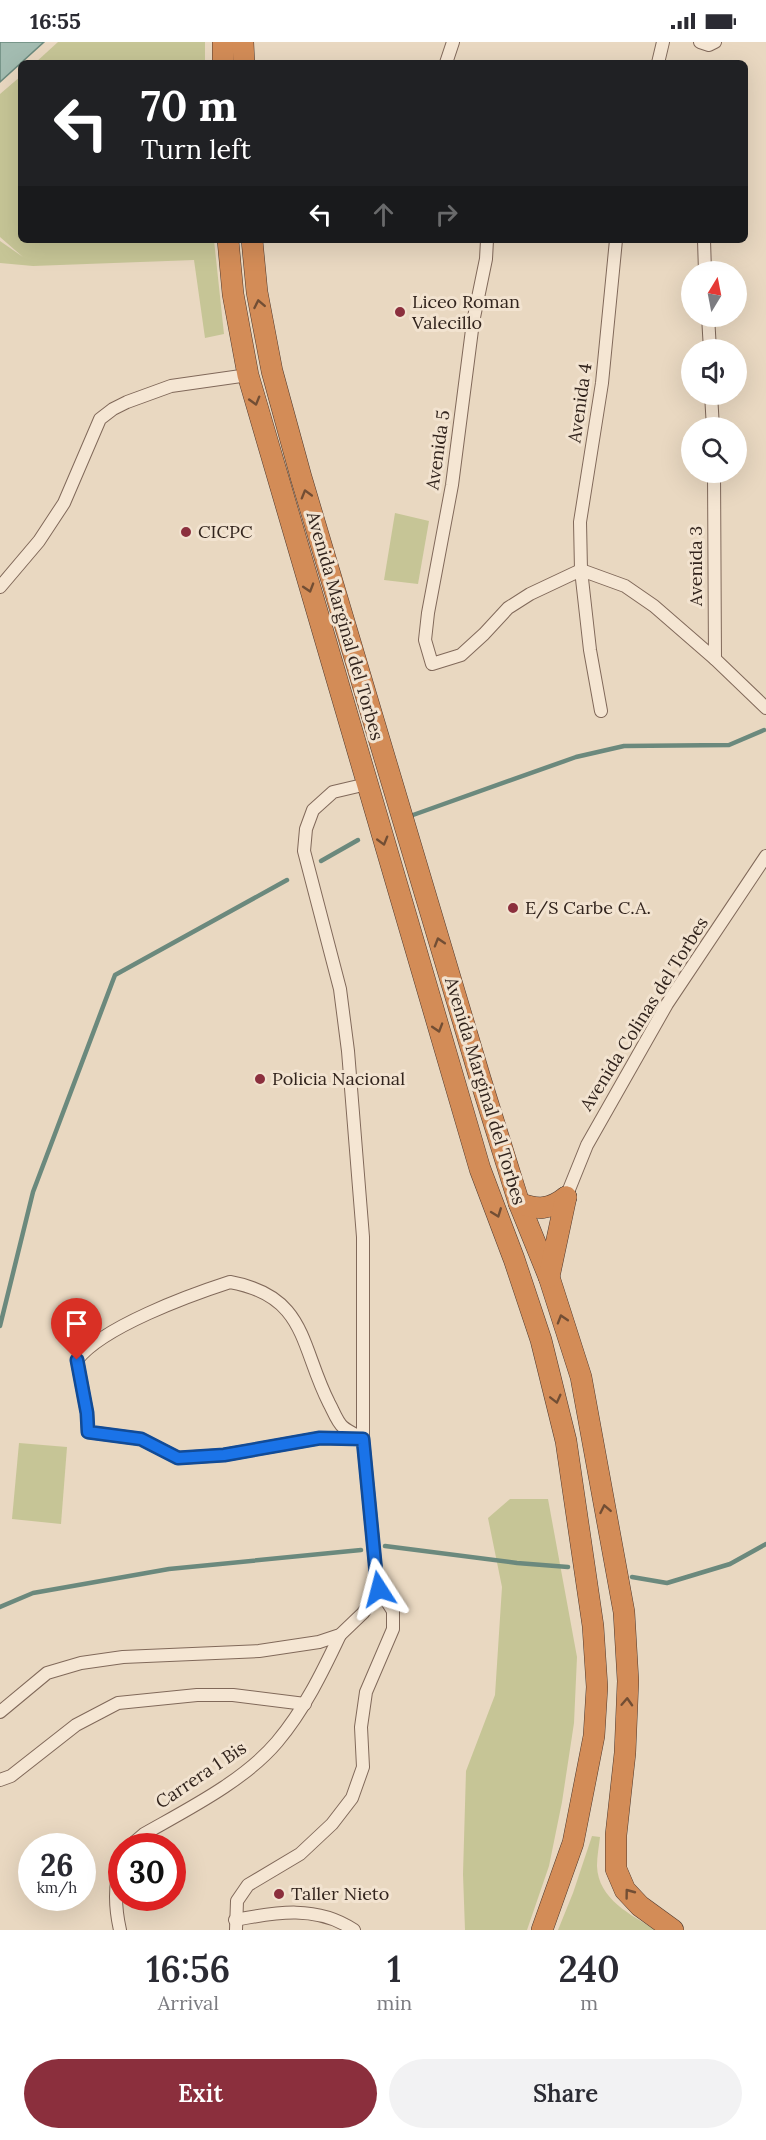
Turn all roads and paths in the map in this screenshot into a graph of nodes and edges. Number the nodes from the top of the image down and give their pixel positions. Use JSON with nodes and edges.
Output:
{"nodes":[{"id":1,"x":223,"y":42,"type":"edge"},
{"id":2,"x":243,"y":42,"type":"edge"},
{"id":3,"x":453,"y":42,"type":"edge"},
{"id":4,"x":663,"y":42,"type":"edge"},
{"id":5,"x":700,"y":42,"type":"edge"},
{"id":6,"x":715,"y":42,"type":"edge"},
{"id":7,"x":223,"y":60,"type":"edge"},
{"id":8,"x":244,"y":60,"type":"edge"},
{"id":9,"x":447,"y":60,"type":"edge"},
{"id":10,"x":658,"y":60,"type":"edge"},
{"id":11,"x":228,"y":243,"type":"edge"},
{"id":12,"x":252,"y":243,"type":"edge"},
{"id":13,"x":487,"y":243,"type":"edge"},
{"id":14,"x":616,"y":243,"type":"edge"},
{"id":15,"x":704,"y":243,"type":"edge"},
{"id":16,"x":705,"y":261,"type":"edge"},
{"id":17,"x":248,"y":375,"type":"junction"},
{"id":18,"x":714,"y":483,"type":"edge"},
{"id":19,"x":581,"y":570,"type":"junction"},
{"id":20,"x":0,"y":587,"type":"edge"},
{"id":21,"x":715,"y":659,"type":"junction"},
{"id":22,"x":766,"y":708,"type":"edge"},
{"id":23,"x":601,"y":711,"type":"dead end"},
{"id":24,"x":389,"y":777,"type":"junction"},
{"id":25,"x":367,"y":784,"type":"junction"},
{"id":26,"x":766,"y":856,"type":"edge"},
{"id":27,"x":566,"y":1197,"type":"junction"},
{"id":28,"x":519,"y":1203,"type":"junction"},
{"id":29,"x":549,"y":1277,"type":"junction"},
{"id":30,"x":363,"y":1439,"type":"junction"},
{"id":31,"x":379,"y":1589,"type":"junction"},
{"id":32,"x":340,"y":1635,"type":"junction"},
{"id":33,"x":305,"y":1704,"type":"junction"},
{"id":34,"x":0,"y":1712,"type":"edge"},
{"id":35,"x":0,"y":1780,"type":"edge"},
{"id":36,"x":146,"y":1833,"type":"edge"},
{"id":37,"x":116,"y":1911,"type":"edge"},
{"id":38,"x":235,"y":1925,"type":"edge"},
{"id":39,"x":120,"y":1930,"type":"edge"},
{"id":40,"x":354,"y":1930,"type":"edge"},
{"id":41,"x":542,"y":1930,"type":"edge"},
{"id":42,"x":673,"y":1930,"type":"edge"}],
"edges":[{"from":1,"to":7,"type":"highway"},
{"from":2,"to":8,"type":"highway"},
{"from":3,"to":9,"type":"street"},
{"from":4,"to":10,"type":"street"},
{"from":5,"to":6,"type":"street"},
{"from":11,"to":17,"type":"highway","name":"Avenida Marginal del Torbes"},
{"from":24,"to":12,"type":"highway","name":"Avenida Marginal del Torbes","one_way":true},
{"from":13,"to":19,"type":"street","name":"Avenida 5"},
{"from":14,"to":19,"type":"street","name":"Avenida 4"},
{"from":15,"to":16,"type":"street"},
{"from":17,"to":20,"type":"street"},
{"from":17,"to":25,"type":"highway","name":"Avenida Marginal del Torbes","one_way":true},
{"from":18,"to":21,"type":"street","name":"Avenida 3"},
{"from":19,"to":21,"type":"street"},
{"from":19,"to":23,"type":"street","name":"Avenida 4"},
{"from":21,"to":22,"type":"street"},
{"from":24,"to":25,"type":"highway"},
{"from":28,"to":24,"type":"highway","name":"Avenida Marginal del Torbes","one_way":true},
{"from":25,"to":30,"type":"street"},
{"from":25,"to":41,"type":"highway","name":"Avenida Marginal del Torbes","one_way":true},
{"from":26,"to":27,"type":"street","name":"Avenida Colinas del Torbes"},
{"from":27,"to":28,"type":"highway"},
{"from":27,"to":29,"type":"highway"},
{"from":28,"to":29,"type":"highway","name":"Avenida Marginal del Torbes"},
{"from":42,"to":29,"type":"highway","name":"Avenida Marginal del Torbes","one_way":true},
{"from":30,"to":30,"type":"street"},
{"from":30,"to":31,"type":"street"},
{"from":31,"to":32,"type":"street"},
{"from":31,"to":38,"type":"street"},
{"from":32,"to":33,"type":"street","name":"Carrera 1 Bis"},
{"from":32,"to":34,"type":"street"},
{"from":33,"to":35,"type":"street"},
{"from":33,"to":36,"type":"street","name":"Carrera 1 Bis"},
{"from":37,"to":39,"type":"street"},
{"from":38,"to":40,"type":"street"}]}
